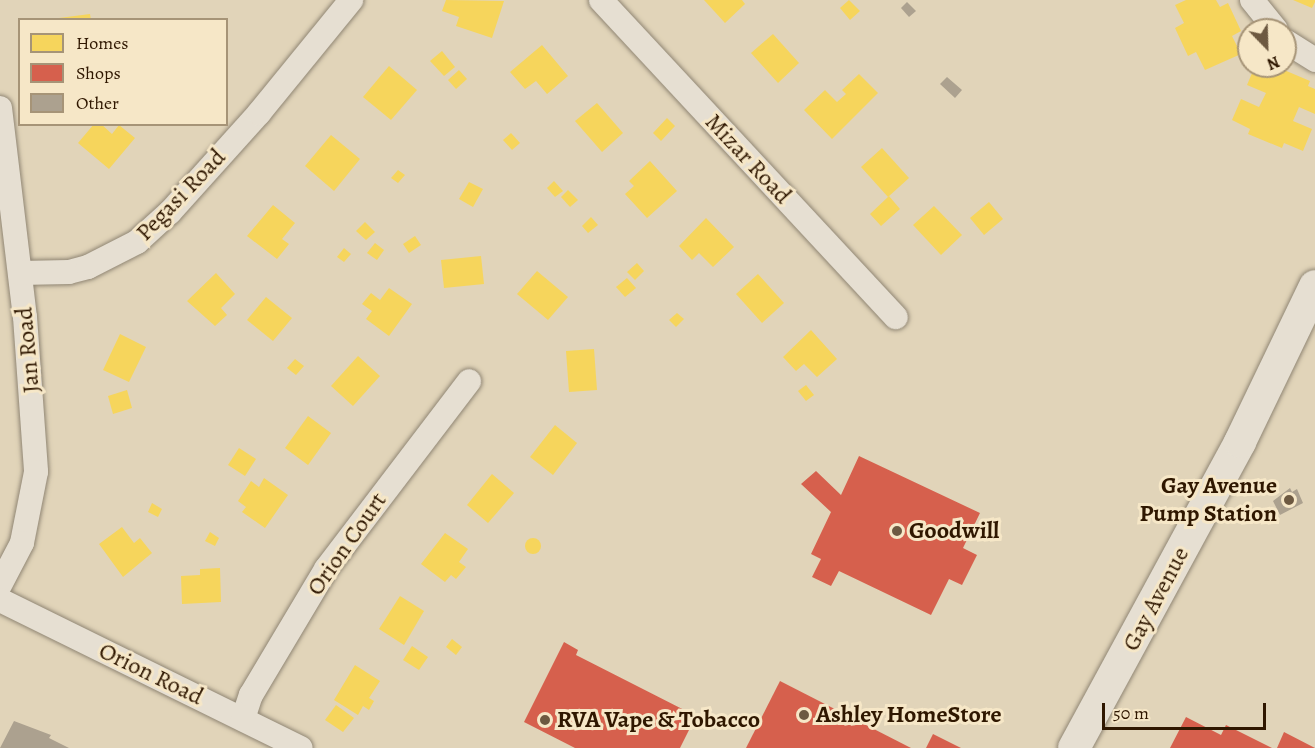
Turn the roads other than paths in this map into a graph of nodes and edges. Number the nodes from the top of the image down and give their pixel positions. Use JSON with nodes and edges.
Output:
{"nodes":[{"id":1,"x":351,"y":0,"type":"edge"},
{"id":2,"x":601,"y":0,"type":"edge"},
{"id":3,"x":1252,"y":0,"type":"edge"},
{"id":4,"x":1266,"y":18,"type":"edge"},
{"id":5,"x":1297,"y":49,"type":"edge"},
{"id":6,"x":1315,"y":60,"type":"edge"},
{"id":7,"x":0,"y":108,"type":"edge"},
{"id":8,"x":20,"y":273,"type":"junction"},
{"id":9,"x":1315,"y":286,"type":"edge"},
{"id":10,"x":896,"y":317,"type":"dead end"},
{"id":11,"x":469,"y":381,"type":"dead end"},
{"id":12,"x":0,"y":585,"type":"edge"},
{"id":13,"x":0,"y":600,"type":"edge"},
{"id":14,"x":243,"y":719,"type":"junction"},
{"id":15,"x":301,"y":748,"type":"edge"},
{"id":16,"x":1074,"y":748,"type":"edge"}],
"edges":[{"from":1,"to":8,"type":"street","name":"Pegasi Road"},
{"from":2,"to":10,"type":"street","name":"Mizar Road"},
{"from":3,"to":4,"type":"street"},
{"from":5,"to":6,"type":"street"},
{"from":7,"to":8,"type":"street","name":"Jan Road"},
{"from":8,"to":12,"type":"street","name":"Jan Road"},
{"from":9,"to":16,"type":"street","name":"Gay Avenue"},
{"from":11,"to":14,"type":"street","name":"Orion Court"},
{"from":13,"to":14,"type":"street","name":"Orion Road"},
{"from":14,"to":15,"type":"street","name":"Orion Road"}]}
